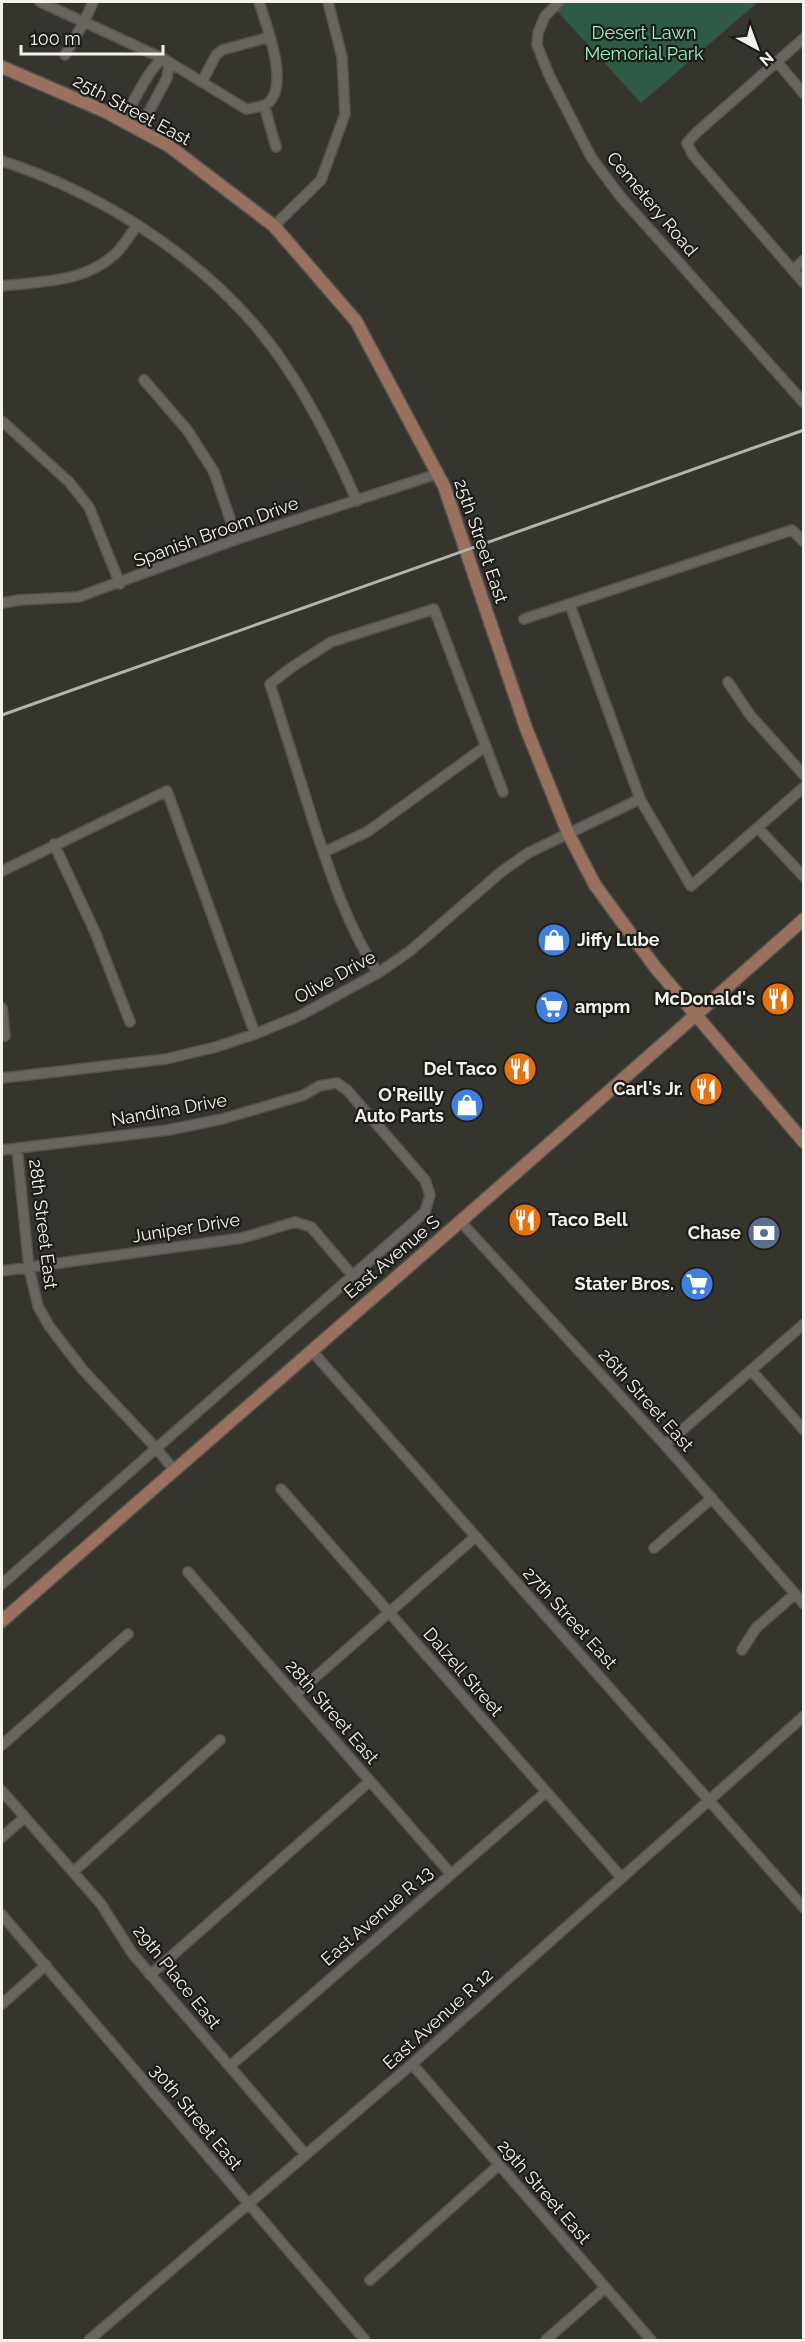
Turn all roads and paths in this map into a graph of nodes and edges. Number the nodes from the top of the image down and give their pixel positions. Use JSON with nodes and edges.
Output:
{"nodes":[{"id":1,"x":40,"y":2,"type":"edge"},
{"id":2,"x":93,"y":2,"type":"edge"},
{"id":3,"x":259,"y":2,"type":"edge"},
{"id":4,"x":328,"y":2,"type":"edge"},
{"id":5,"x":559,"y":2,"type":"edge"},
{"id":6,"x":84,"y":22,"type":"junction"},
{"id":7,"x":270,"y":37,"type":"junction"},
{"id":8,"x":804,"y":38,"type":"edge"},
{"id":9,"x":65,"y":55,"type":"dead end"},
{"id":10,"x":164,"y":59,"type":"junction"},
{"id":11,"x":777,"y":62,"type":"junction"},
{"id":12,"x":2,"y":67,"type":"edge"},
{"id":13,"x":202,"y":82,"type":"junction"},
{"id":14,"x":804,"y":94,"type":"edge"},
{"id":15,"x":264,"y":105,"type":"junction"},
{"id":16,"x":123,"y":121,"type":"junction"},
{"id":17,"x":139,"y":130,"type":"junction"},
{"id":18,"x":276,"y":147,"type":"dead end"},
{"id":19,"x":2,"y":161,"type":"edge"},
{"id":20,"x":138,"y":225,"type":"junction"},
{"id":21,"x":274,"y":226,"type":"junction"},
{"id":22,"x":804,"y":260,"type":"edge"},
{"id":23,"x":793,"y":270,"type":"junction"},
{"id":24,"x":804,"y":283,"type":"edge"},
{"id":25,"x":2,"y":286,"type":"edge"},
{"id":26,"x":144,"y":380,"type":"dead end"},
{"id":27,"x":804,"y":403,"type":"edge"},
{"id":28,"x":2,"y":421,"type":"edge"},
{"id":29,"x":438,"y":474,"type":"junction"},
{"id":30,"x":357,"y":501,"type":"junction"},
{"id":31,"x":237,"y":539,"type":"junction"},
{"id":32,"x":804,"y":542,"type":"edge"},
{"id":33,"x":120,"y":584,"type":"junction"},
{"id":34,"x":2,"y":603,"type":"edge"},
{"id":35,"x":570,"y":605,"type":"junction"},
{"id":36,"x":524,"y":619,"type":"dead end"},
{"id":37,"x":728,"y":682,"type":"dead end"},
{"id":38,"x":486,"y":746,"type":"junction"},
{"id":39,"x":804,"y":775,"type":"edge"},
{"id":40,"x":804,"y":787,"type":"edge"},
{"id":41,"x":503,"y":792,"type":"dead end"},
{"id":42,"x":640,"y":799,"type":"junction"},
{"id":43,"x":758,"y":828,"type":"junction"},
{"id":44,"x":568,"y":833,"type":"junction"},
{"id":45,"x":54,"y":844,"type":"junction"},
{"id":46,"x":324,"y":852,"type":"junction"},
{"id":47,"x":2,"y":871,"type":"edge"},
{"id":48,"x":804,"y":877,"type":"edge"},
{"id":49,"x":804,"y":919,"type":"edge"},
{"id":50,"x":378,"y":973,"type":"junction"},
{"id":51,"x":2,"y":1008,"type":"edge"},
{"id":52,"x":696,"y":1015,"type":"junction"},
{"id":53,"x":130,"y":1022,"type":"dead end"},
{"id":54,"x":255,"y":1034,"type":"junction"},
{"id":55,"x":5,"y":1036,"type":"dead end"},
{"id":56,"x":2,"y":1078,"type":"edge"},
{"id":57,"x":804,"y":1142,"type":"edge"},
{"id":58,"x":17,"y":1148,"type":"junction"},
{"id":59,"x":2,"y":1150,"type":"edge"},
{"id":60,"x":430,"y":1195,"type":"joint"},
{"id":61,"x":461,"y":1222,"type":"junction"},
{"id":62,"x":29,"y":1268,"type":"junction"},
{"id":63,"x":2,"y":1271,"type":"edge"},
{"id":64,"x":353,"y":1276,"type":"junction"},
{"id":65,"x":804,"y":1324,"type":"edge"},
{"id":66,"x":311,"y":1350,"type":"junction"},
{"id":67,"x":751,"y":1370,"type":"junction"},
{"id":68,"x":804,"y":1430,"type":"edge"},
{"id":69,"x":665,"y":1445,"type":"junction"},
{"id":70,"x":156,"y":1448,"type":"junction"},
{"id":71,"x":174,"y":1470,"type":"junction"},
{"id":72,"x":281,"y":1489,"type":"dead end"},
{"id":73,"x":712,"y":1498,"type":"junction"},
{"id":74,"x":476,"y":1537,"type":"junction"},
{"id":75,"x":654,"y":1548,"type":"dead end"},
{"id":76,"x":188,"y":1572,"type":"dead end"},
{"id":77,"x":2,"y":1584,"type":"edge"},
{"id":78,"x":795,"y":1594,"type":"junction"},
{"id":79,"x":804,"y":1604,"type":"edge"},
{"id":80,"x":389,"y":1613,"type":"junction"},
{"id":81,"x":2,"y":1621,"type":"edge"},
{"id":82,"x":128,"y":1634,"type":"dead end"},
{"id":83,"x":742,"y":1650,"type":"dead end"},
{"id":84,"x":295,"y":1695,"type":"junction"},
{"id":85,"x":804,"y":1716,"type":"edge"},
{"id":86,"x":220,"y":1740,"type":"dead end"},
{"id":87,"x":2,"y":1745,"type":"edge"},
{"id":88,"x":370,"y":1781,"type":"junction"},
{"id":89,"x":2,"y":1791,"type":"edge"},
{"id":90,"x":546,"y":1792,"type":"junction"},
{"id":91,"x":709,"y":1800,"type":"junction"},
{"id":92,"x":24,"y":1818,"type":"junction"},
{"id":93,"x":2,"y":1837,"type":"edge"},
{"id":94,"x":73,"y":1872,"type":"junction"},
{"id":95,"x":451,"y":1874,"type":"junction"},
{"id":96,"x":621,"y":1877,"type":"junction"},
{"id":97,"x":804,"y":1908,"type":"edge"},
{"id":98,"x":2,"y":1915,"type":"edge"},
{"id":99,"x":45,"y":1965,"type":"junction"},
{"id":100,"x":150,"y":1975,"type":"junction"},
{"id":101,"x":2,"y":2004,"type":"edge"},
{"id":102,"x":412,"y":2064,"type":"junction"},
{"id":103,"x":230,"y":2066,"type":"junction"},
{"id":104,"x":306,"y":2155,"type":"junction"},
{"id":105,"x":500,"y":2166,"type":"junction"},
{"id":106,"x":249,"y":2203,"type":"junction"},
{"id":107,"x":370,"y":2280,"type":"dead end"},
{"id":108,"x":605,"y":2288,"type":"junction"},
{"id":109,"x":89,"y":2340,"type":"edge"},
{"id":110,"x":365,"y":2340,"type":"edge"},
{"id":111,"x":546,"y":2340,"type":"edge"},
{"id":112,"x":651,"y":2340,"type":"edge"}],
"edges":[{"from":1,"to":6,"type":"street"},
{"from":2,"to":6,"type":"street"},
{"from":3,"to":7,"type":"street"},
{"from":4,"to":21,"type":"street"},
{"from":5,"to":27,"type":"street","name":"Cemetery Road"},
{"from":6,"to":9,"type":"street"},
{"from":6,"to":10,"type":"street"},
{"from":7,"to":13,"type":"street"},
{"from":7,"to":15,"type":"street"},
{"from":8,"to":11,"type":"street"},
{"from":10,"to":13,"type":"street"},
{"from":10,"to":16,"type":"street"},
{"from":10,"to":17,"type":"street"},
{"from":11,"to":14,"type":"street"},
{"from":11,"to":23,"type":"street"},
{"from":12,"to":16,"type":"main road","name":"25th Street East"},
{"from":13,"to":15,"type":"street"},
{"from":15,"to":18,"type":"street"},
{"from":16,"to":17,"type":"main road","name":"25th Street East"},
{"from":17,"to":21,"type":"main road","name":"25th Street East"},
{"from":19,"to":20,"type":"street"},
{"from":20,"to":25,"type":"street"},
{"from":20,"to":30,"type":"street"},
{"from":21,"to":29,"type":"main road","name":"25th Street East"},
{"from":22,"to":23,"type":"street"},
{"from":23,"to":24,"type":"street"},
{"from":26,"to":31,"type":"street"},
{"from":28,"to":33,"type":"street"},
{"from":29,"to":30,"type":"street","name":"Spanish Broom Drive"},
{"from":29,"to":44,"type":"main road","name":"25th Street East"},
{"from":30,"to":31,"type":"street","name":"Spanish Broom Drive"},
{"from":31,"to":33,"type":"street","name":"Spanish Broom Drive"},
{"from":32,"to":35,"type":"street"},
{"from":33,"to":34,"type":"street","name":"Spanish Broom Drive"},
{"from":35,"to":36,"type":"street"},
{"from":35,"to":42,"type":"street"},
{"from":37,"to":39,"type":"street"},
{"from":38,"to":41,"type":"street"},
{"from":38,"to":46,"type":"street"},
{"from":38,"to":46,"type":"street"},
{"from":40,"to":43,"type":"street"},
{"from":42,"to":43,"type":"street"},
{"from":42,"to":44,"type":"street","name":"Olive Drive"},
{"from":43,"to":48,"type":"street"},
{"from":44,"to":50,"type":"street","name":"Olive Drive"},
{"from":44,"to":52,"type":"main road","name":"25th Street East"},
{"from":45,"to":47,"type":"street"},
{"from":45,"to":53,"type":"street"},
{"from":45,"to":54,"type":"street"},
{"from":46,"to":50,"type":"street"},
{"from":49,"to":52,"type":"main road","name":"East Avenue S"},
{"from":50,"to":54,"type":"street","name":"Olive Drive"},
{"from":51,"to":55,"type":"street"},
{"from":52,"to":57,"type":"main road","name":"25th Street East"},
{"from":52,"to":61,"type":"main road","name":"East Avenue S"},
{"from":54,"to":56,"type":"street","name":"Olive Drive"},
{"from":58,"to":59,"type":"street","name":"Nandina Drive"},
{"from":58,"to":60,"type":"street","name":"Nandina Drive"},
{"from":58,"to":62,"type":"street","name":"28th Street East"},
{"from":60,"to":64,"type":"street","name":"East Avenue S"},
{"from":61,"to":66,"type":"main road","name":"East Avenue S"},
{"from":61,"to":69,"type":"street","name":"26th Street East"},
{"from":62,"to":63,"type":"street","name":"Juniper Drive"},
{"from":62,"to":64,"type":"street","name":"Juniper Drive"},
{"from":62,"to":70,"type":"street","name":"28th Street East"},
{"from":64,"to":70,"type":"street","name":"East Avenue S"},
{"from":65,"to":67,"type":"street"},
{"from":66,"to":71,"type":"main road","name":"East Avenue S"},
{"from":66,"to":74,"type":"street","name":"27th Street East"},
{"from":67,"to":68,"type":"street"},
{"from":67,"to":69,"type":"street"},
{"from":69,"to":73,"type":"street","name":"26th Street East"},
{"from":70,"to":71,"type":"street","name":"28th Street East"},
{"from":70,"to":77,"type":"street","name":"East Avenue S"},
{"from":71,"to":81,"type":"main road","name":"East Avenue S"},
{"from":72,"to":80,"type":"street","name":"Dalzell Street"},
{"from":73,"to":75,"type":"street"},
{"from":73,"to":78,"type":"street","name":"26th Street East"},
{"from":74,"to":80,"type":"street"},
{"from":74,"to":91,"type":"street","name":"27th Street East"},
{"from":76,"to":84,"type":"street","name":"28th Street East"},
{"from":78,"to":79,"type":"street","name":"26th Street East"},
{"from":78,"to":83,"type":"street"},
{"from":80,"to":84,"type":"street"},
{"from":80,"to":90,"type":"street","name":"Dalzell Street"},
{"from":82,"to":87,"type":"street"},
{"from":84,"to":88,"type":"street","name":"28th Street East"},
{"from":85,"to":91,"type":"street","name":"East Avenue R 12"},
{"from":86,"to":94,"type":"street"},
{"from":88,"to":95,"type":"street","name":"28th Street East"},
{"from":88,"to":100,"type":"street"},
{"from":89,"to":92,"type":"street","name":"29th Place East"},
{"from":90,"to":95,"type":"street","name":"East Avenue R 13"},
{"from":90,"to":96,"type":"street","name":"Dalzell Street"},
{"from":91,"to":96,"type":"street","name":"East Avenue R 12"},
{"from":91,"to":97,"type":"street","name":"27th Street East"},
{"from":92,"to":93,"type":"street"},
{"from":92,"to":94,"type":"street","name":"29th Place East"},
{"from":94,"to":100,"type":"street","name":"29th Place East"},
{"from":95,"to":103,"type":"street","name":"East Avenue R 13"},
{"from":96,"to":102,"type":"street","name":"East Avenue R 12"},
{"from":98,"to":99,"type":"street","name":"30th Street East"},
{"from":99,"to":101,"type":"street"},
{"from":99,"to":106,"type":"street","name":"30th Street East"},
{"from":100,"to":103,"type":"street","name":"29th Place East"},
{"from":102,"to":104,"type":"street","name":"East Avenue R 12"},
{"from":102,"to":105,"type":"street","name":"29th Street East"},
{"from":103,"to":104,"type":"street","name":"29th Place East"},
{"from":104,"to":106,"type":"street","name":"East Avenue R 12"},
{"from":105,"to":107,"type":"street"},
{"from":105,"to":108,"type":"street","name":"29th Street East"},
{"from":106,"to":109,"type":"street","name":"East Avenue R 12"},
{"from":106,"to":110,"type":"street","name":"30th Street East"},
{"from":108,"to":111,"type":"street"},
{"from":108,"to":112,"type":"street","name":"29th Street East"}]}
